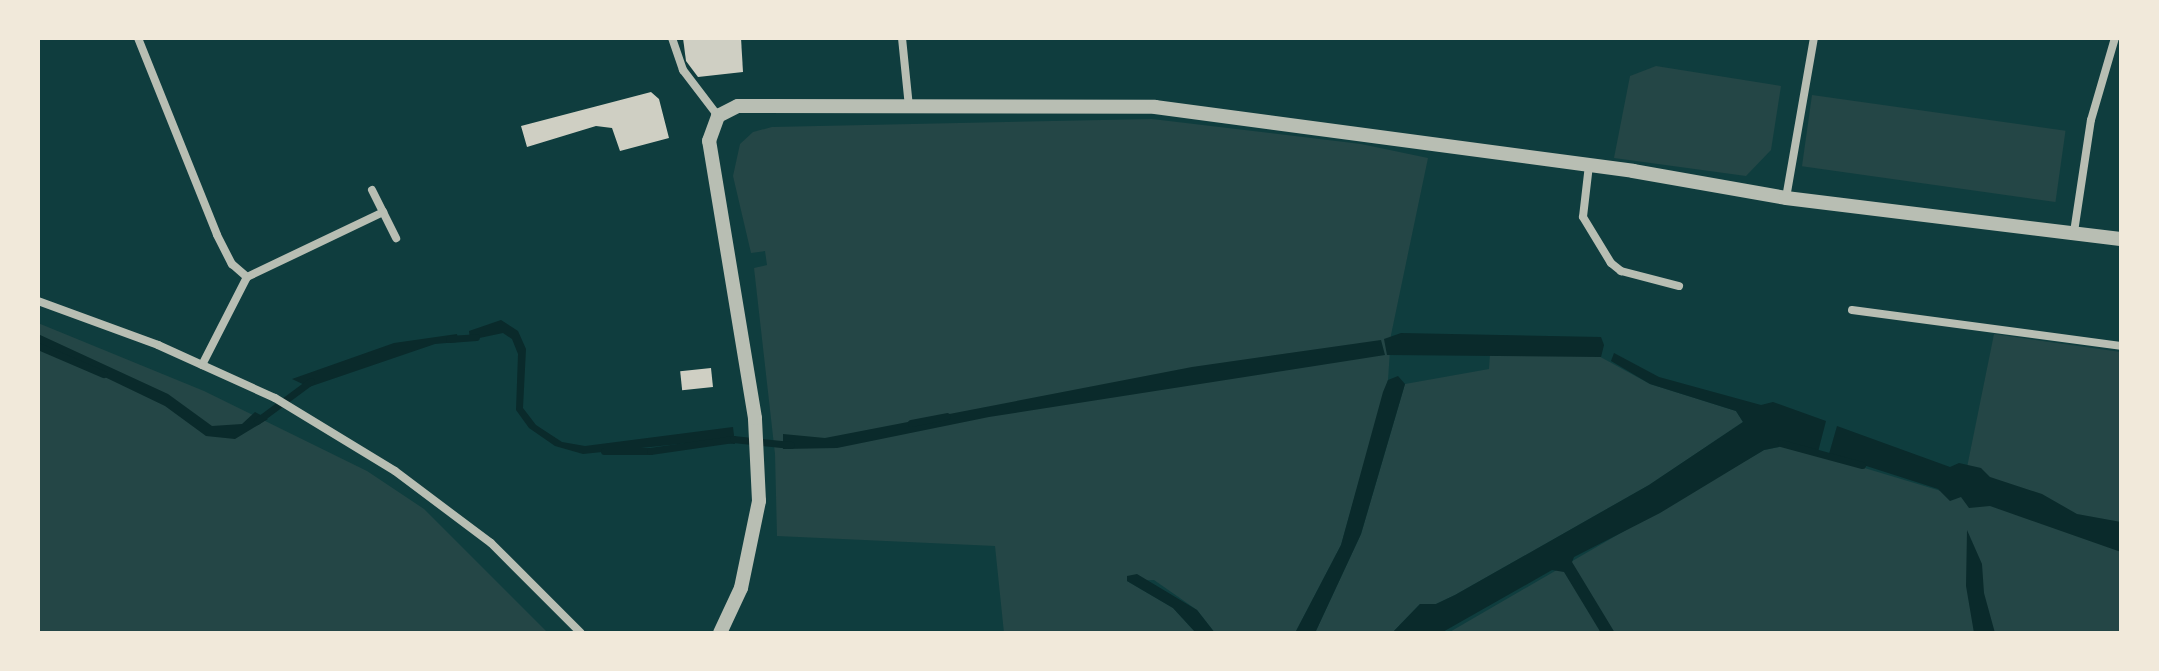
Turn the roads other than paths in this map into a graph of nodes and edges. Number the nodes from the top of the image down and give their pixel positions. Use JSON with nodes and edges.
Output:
{"nodes":[{"id":1,"x":138,"y":38,"type":"edge"},
{"id":2,"x":672,"y":38,"type":"edge"},
{"id":3,"x":902,"y":38,"type":"edge"},
{"id":4,"x":1814,"y":38,"type":"edge"},
{"id":5,"x":2115,"y":38,"type":"edge"},
{"id":6,"x":909,"y":107,"type":"junction"},
{"id":7,"x":718,"y":116,"type":"junction"},
{"id":8,"x":1589,"y":165,"type":"junction"},
{"id":9,"x":372,"y":190,"type":"dead end"},
{"id":10,"x":1786,"y":198,"type":"junction"},
{"id":11,"x":383,"y":212,"type":"junction"},
{"id":12,"x":2074,"y":232,"type":"junction"},
{"id":13,"x":396,"y":238,"type":"dead end"},
{"id":14,"x":2121,"y":239,"type":"edge"},
{"id":15,"x":247,"y":277,"type":"junction"},
{"id":16,"x":1679,"y":286,"type":"dead end"},
{"id":17,"x":38,"y":301,"type":"edge"},
{"id":18,"x":1852,"y":310,"type":"dead end"},
{"id":19,"x":2121,"y":346,"type":"edge"},
{"id":20,"x":202,"y":365,"type":"junction"},
{"id":21,"x":581,"y":633,"type":"edge"},
{"id":22,"x":720,"y":633,"type":"edge"}],
"edges":[{"from":1,"to":15,"type":"street"},
{"from":2,"to":7,"type":"street"},
{"from":3,"to":6,"type":"street"},
{"from":4,"to":10,"type":"street"},
{"from":5,"to":12,"type":"street"},
{"from":6,"to":7,"type":"street"},
{"from":6,"to":8,"type":"street"},
{"from":7,"to":22,"type":"street"},
{"from":8,"to":10,"type":"street"},
{"from":8,"to":16,"type":"street"},
{"from":9,"to":11,"type":"street"},
{"from":10,"to":12,"type":"street"},
{"from":11,"to":13,"type":"street"},
{"from":11,"to":15,"type":"street"},
{"from":12,"to":14,"type":"street"},
{"from":15,"to":20,"type":"street"},
{"from":17,"to":20,"type":"street"},
{"from":18,"to":19,"type":"street"},
{"from":20,"to":21,"type":"street"}]}
